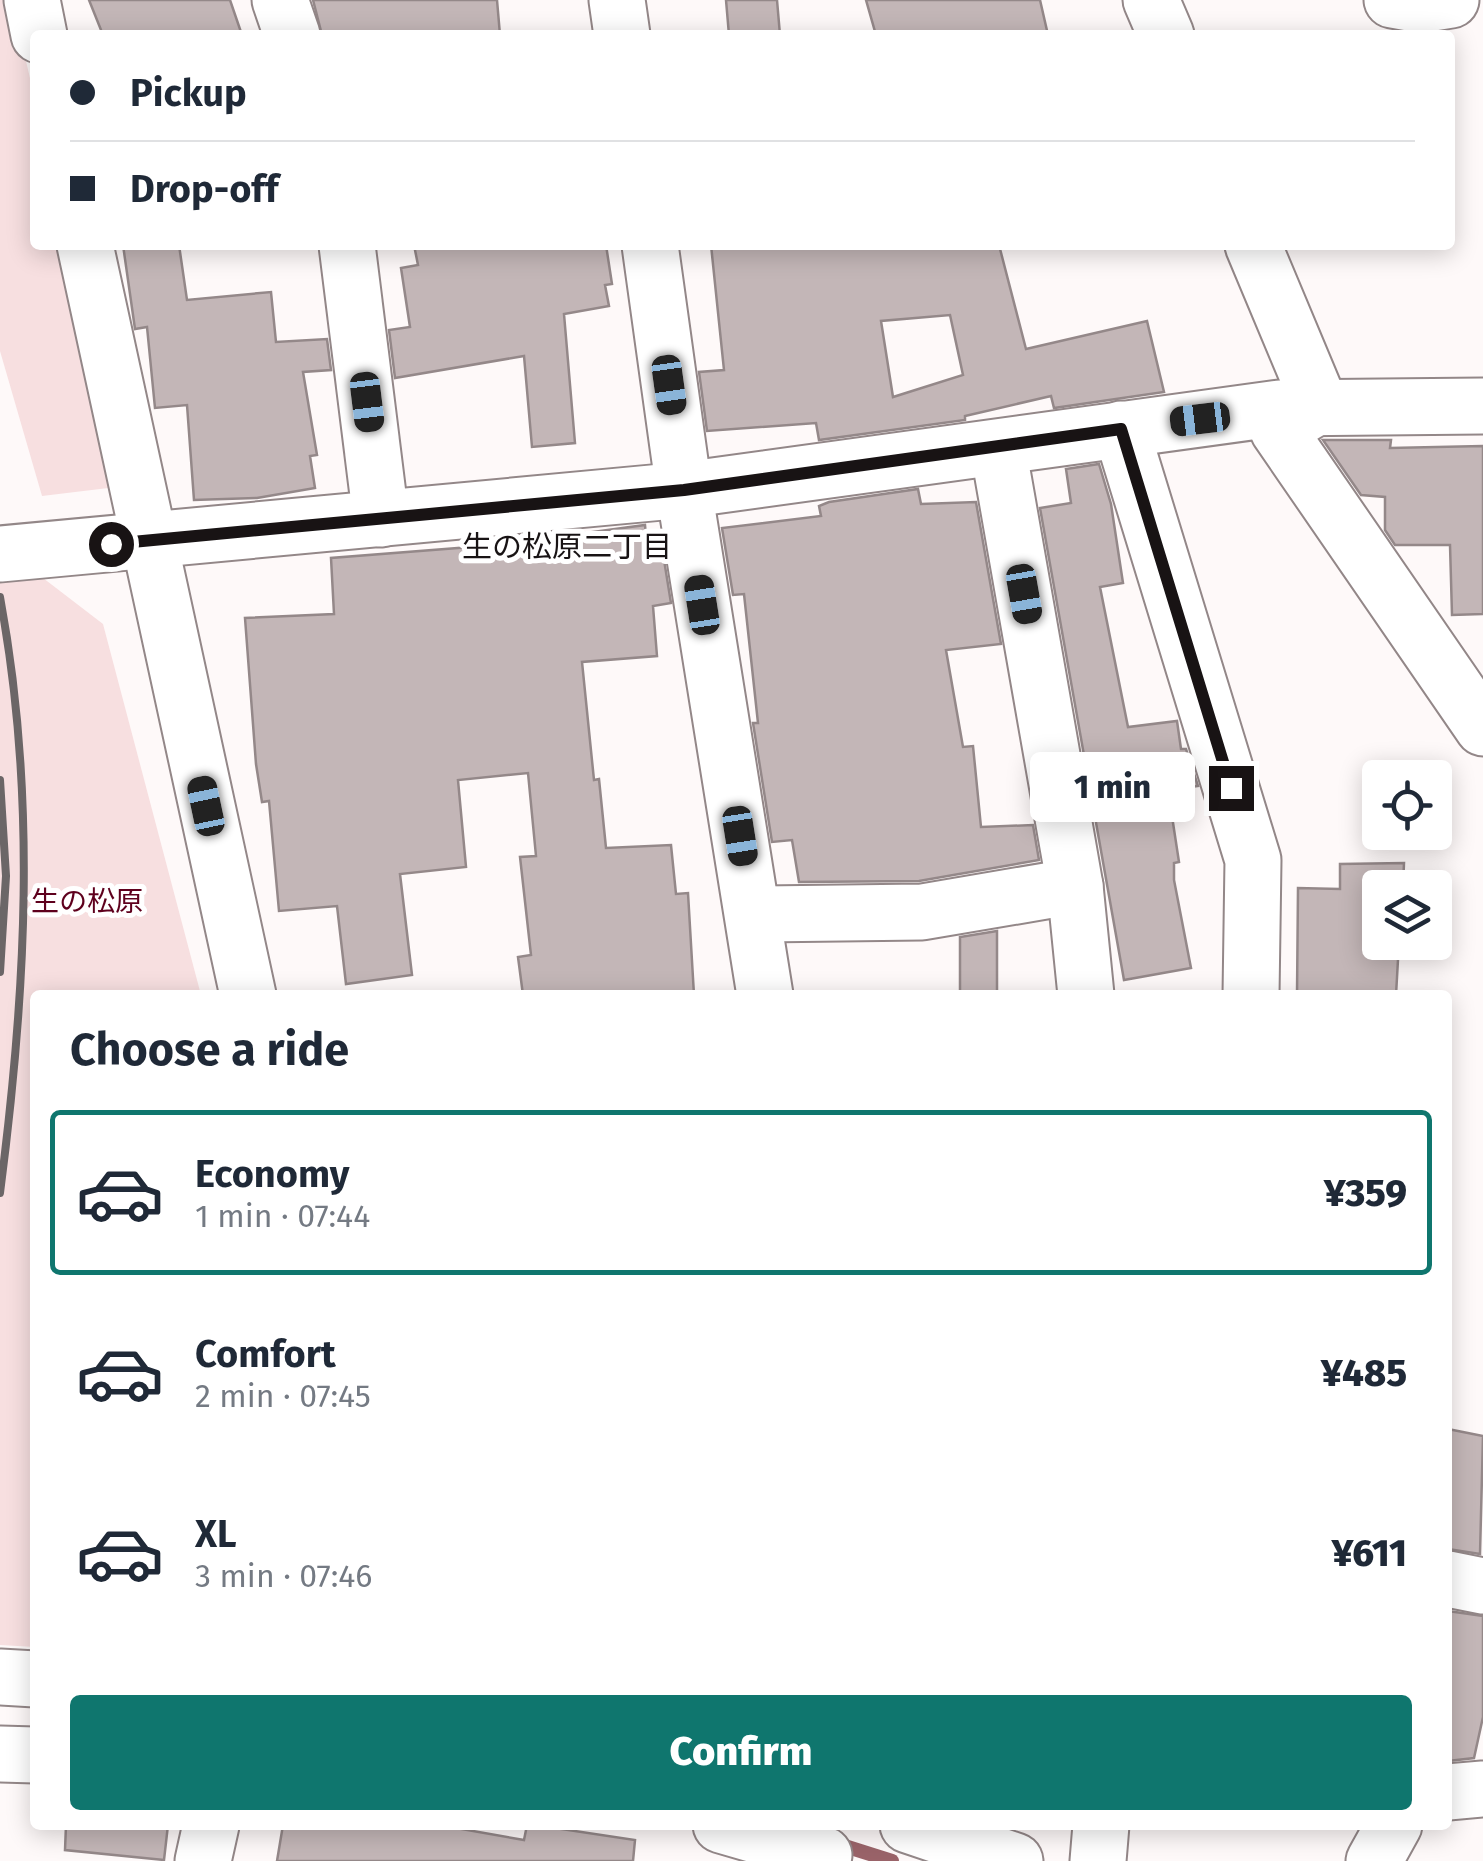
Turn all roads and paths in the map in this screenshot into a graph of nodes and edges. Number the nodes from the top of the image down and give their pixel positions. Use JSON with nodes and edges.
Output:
{"nodes":[{"id":1,"x":32,"y":0,"type":"edge"},
{"id":2,"x":280,"y":0,"type":"edge"},
{"id":3,"x":617,"y":0,"type":"edge"},
{"id":4,"x":1151,"y":0,"type":"edge"},
{"id":5,"x":1392,"y":0,"type":"edge"},
{"id":6,"x":1451,"y":0,"type":"edge"},
{"id":7,"x":38,"y":30,"type":"edge"},
{"id":8,"x":290,"y":30,"type":"edge"},
{"id":9,"x":621,"y":30,"type":"edge"},
{"id":10,"x":1164,"y":30,"type":"edge"},
{"id":11,"x":85,"y":250,"type":"edge"},
{"id":12,"x":349,"y":250,"type":"edge"},
{"id":13,"x":651,"y":250,"type":"edge"},
{"id":14,"x":1255,"y":250,"type":"edge"},
{"id":15,"x":1320,"y":405,"type":"junction"},
{"id":16,"x":1483,"y":406,"type":"edge"},
{"id":17,"x":1121,"y":429,"type":"junction"},
{"id":18,"x":998,"y":448,"type":"junction"},
{"id":19,"x":684,"y":490,"type":"junction"},
{"id":20,"x":381,"y":519,"type":"junction"},
{"id":21,"x":148,"y":540,"type":"junction"},
{"id":22,"x":0,"y":554,"type":"edge"},
{"id":23,"x":1481,"y":723,"type":"edge"},
{"id":24,"x":1075,"y":886,"type":"junction"},
{"id":25,"x":753,"y":914,"type":"junction"},
{"id":26,"x":247,"y":990,"type":"edge"},
{"id":27,"x":765,"y":990,"type":"edge"},
{"id":28,"x":1085,"y":990,"type":"edge"},
{"id":29,"x":1251,"y":990,"type":"edge"},
{"id":30,"x":1452,"y":1580,"type":"edge"},
{"id":31,"x":1483,"y":1586,"type":"edge"},
{"id":32,"x":0,"y":1677,"type":"edge"},
{"id":33,"x":30,"y":1679,"type":"edge"},
{"id":34,"x":0,"y":1754,"type":"edge"},
{"id":35,"x":30,"y":1756,"type":"edge"},
{"id":36,"x":1483,"y":1789,"type":"edge"},
{"id":37,"x":1452,"y":1792,"type":"edge"},
{"id":38,"x":209,"y":1830,"type":"edge"},
{"id":39,"x":703,"y":1830,"type":"edge"},
{"id":40,"x":738,"y":1830,"type":"edge"},
{"id":41,"x":1101,"y":1830,"type":"edge"},
{"id":42,"x":1391,"y":1830,"type":"edge"},
{"id":43,"x":914,"y":1838,"type":"edge"},
{"id":44,"x":824,"y":1855,"type":"dead end"},
{"id":45,"x":203,"y":1861,"type":"edge"},
{"id":46,"x":696,"y":1861,"type":"edge"},
{"id":47,"x":1015,"y":1861,"type":"edge"},
{"id":48,"x":1098,"y":1861,"type":"edge"},
{"id":49,"x":1374,"y":1861,"type":"edge"}],
"edges":[{"from":1,"to":7,"type":"street"},
{"from":2,"to":8,"type":"street"},
{"from":3,"to":9,"type":"street"},
{"from":4,"to":10,"type":"street"},
{"from":5,"to":6,"type":"street"},
{"from":11,"to":21,"type":"street"},
{"from":12,"to":20,"type":"street"},
{"from":13,"to":19,"type":"street"},
{"from":14,"to":15,"type":"street"},
{"from":15,"to":16,"type":"street"},
{"from":15,"to":17,"type":"street"},
{"from":15,"to":23,"type":"street"},
{"from":17,"to":18,"type":"street"},
{"from":17,"to":29,"type":"street"},
{"from":18,"to":19,"type":"street"},
{"from":18,"to":24,"type":"street"},
{"from":19,"to":20,"type":"street"},
{"from":19,"to":25,"type":"street"},
{"from":20,"to":21,"type":"street"},
{"from":21,"to":22,"type":"street"},
{"from":21,"to":26,"type":"street"},
{"from":24,"to":25,"type":"street"},
{"from":24,"to":28,"type":"street"},
{"from":25,"to":27,"type":"street"},
{"from":30,"to":31,"type":"street"},
{"from":32,"to":33,"type":"street"},
{"from":34,"to":35,"type":"street"},
{"from":36,"to":37,"type":"street"},
{"from":38,"to":45,"type":"street"},
{"from":39,"to":46,"type":"street"},
{"from":40,"to":44,"type":"street"},
{"from":41,"to":48,"type":"street"},
{"from":42,"to":49,"type":"street"},
{"from":43,"to":47,"type":"street"}]}
